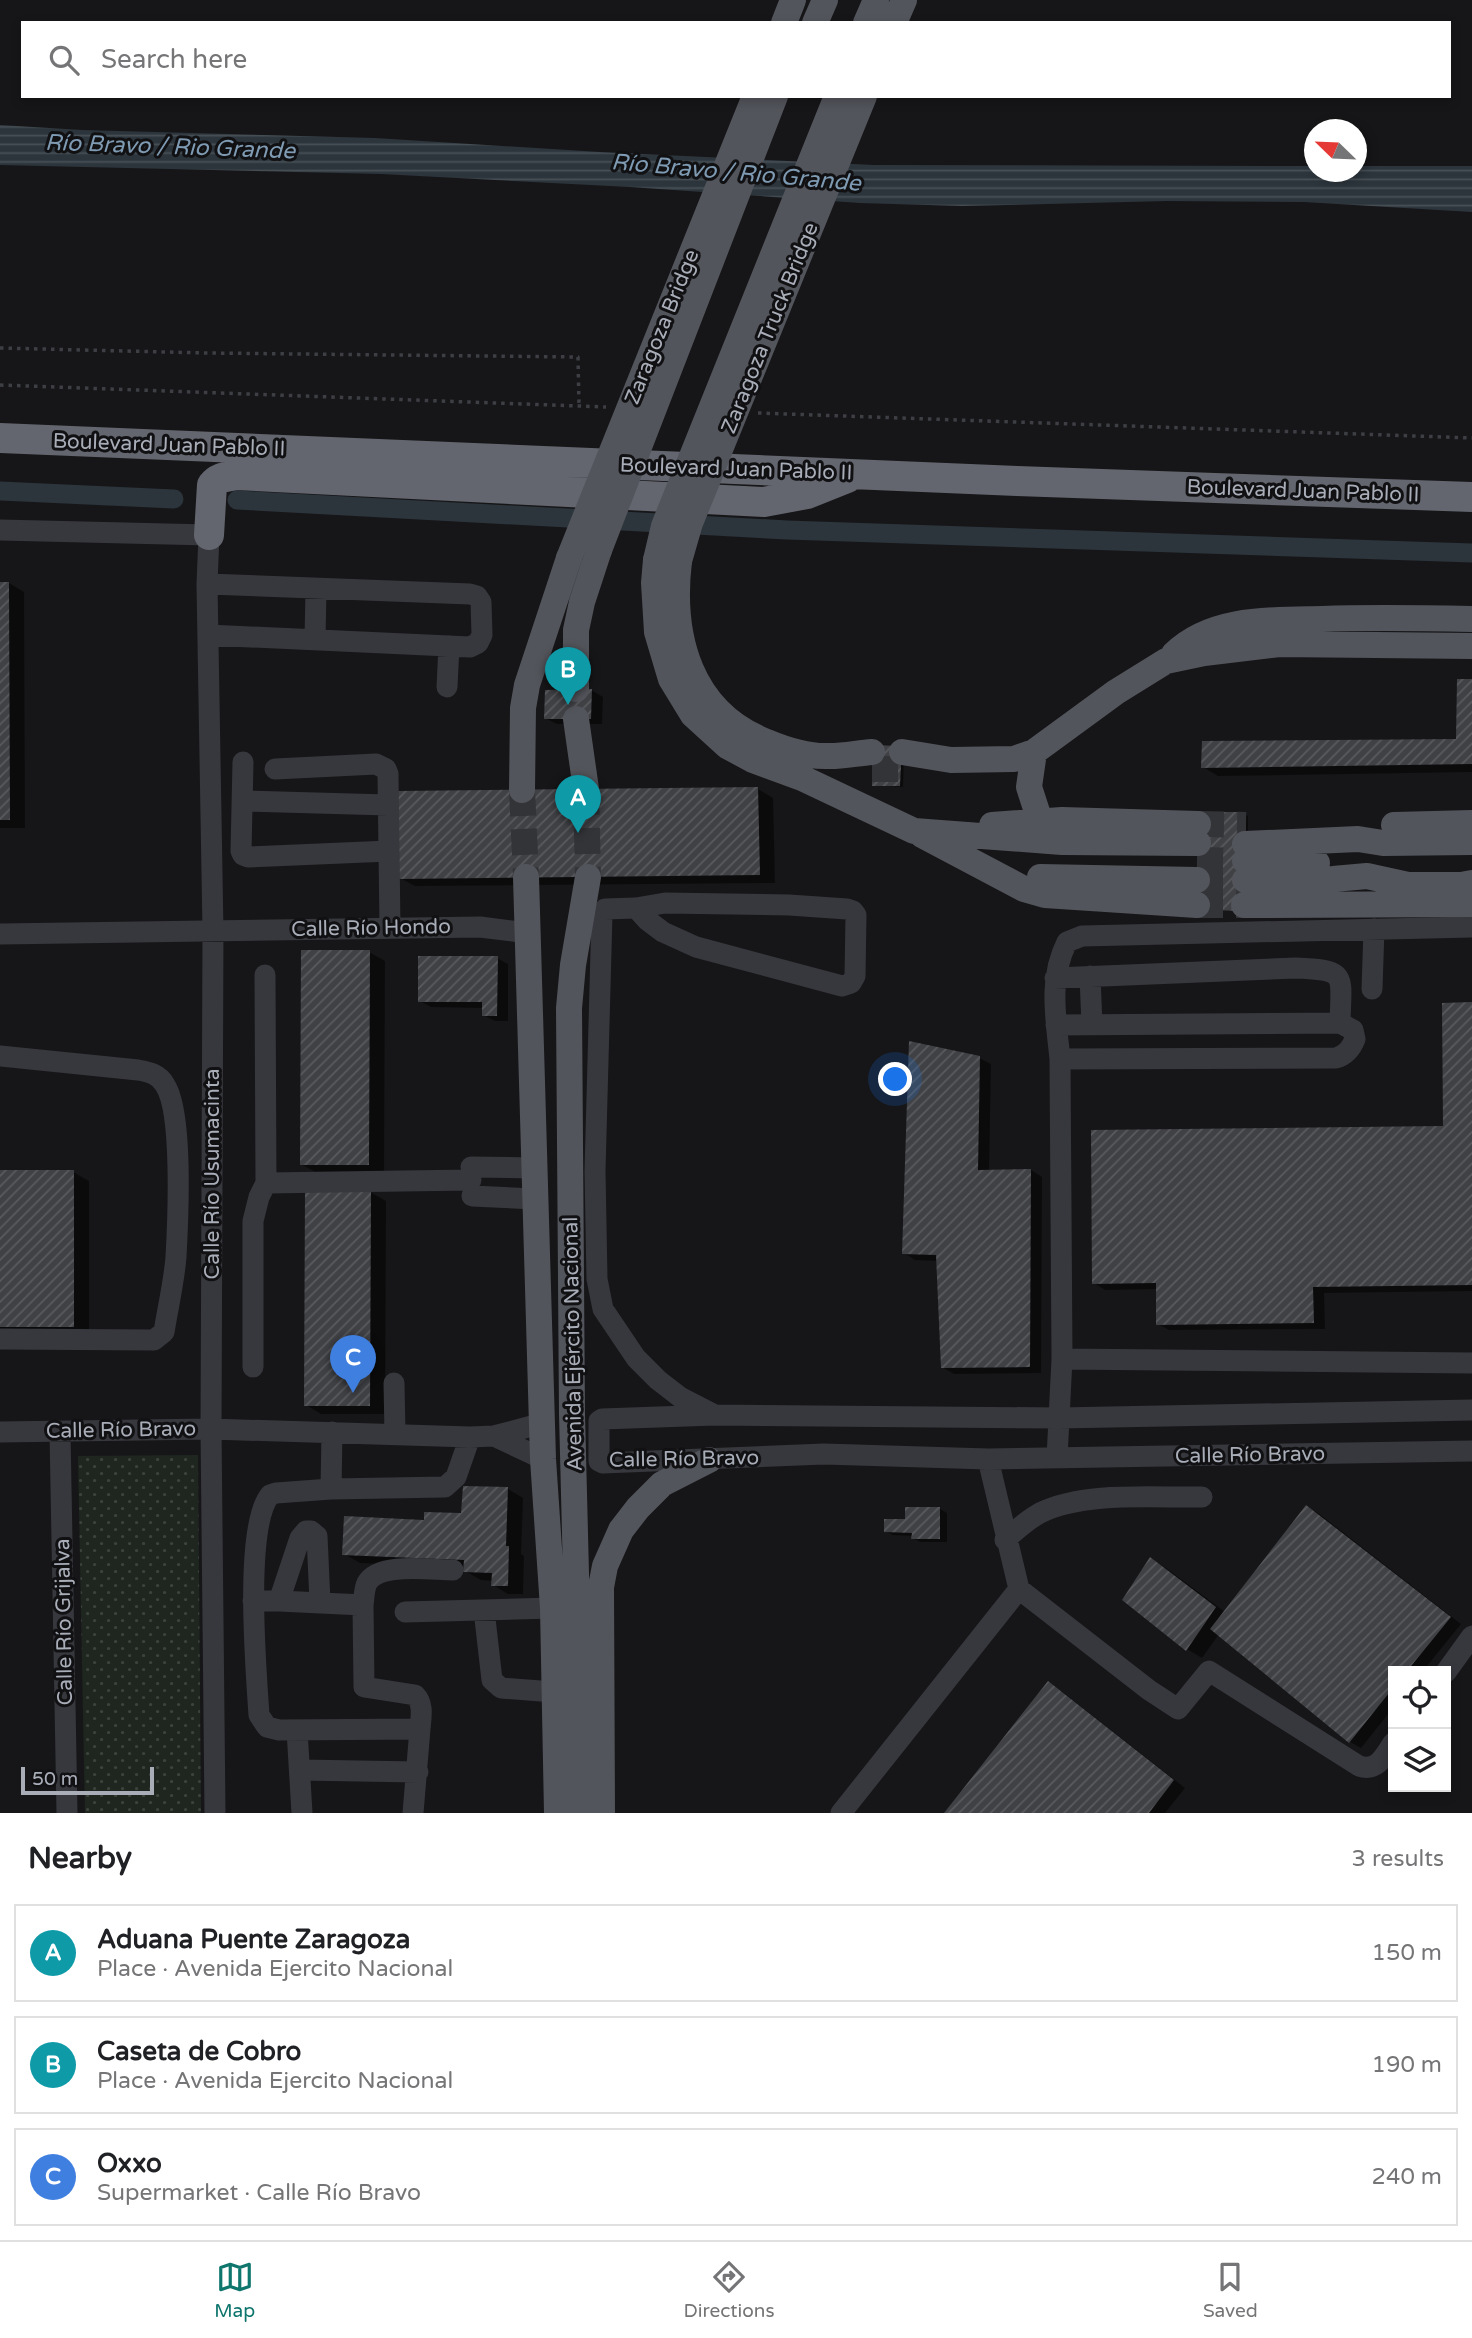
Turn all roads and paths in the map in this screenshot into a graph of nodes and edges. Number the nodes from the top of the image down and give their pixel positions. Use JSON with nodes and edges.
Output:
{"nodes":[{"id":1,"x":793,"y":0,"type":"edge"},
{"id":2,"x":812,"y":0,"type":"edge"},
{"id":3,"x":825,"y":0,"type":"edge"},
{"id":4,"x":876,"y":0,"type":"edge"},
{"id":5,"x":904,"y":0,"type":"edge"},
{"id":6,"x":785,"y":21,"type":"edge"},
{"id":7,"x":804,"y":21,"type":"edge"},
{"id":8,"x":817,"y":21,"type":"edge"},
{"id":9,"x":867,"y":21,"type":"edge"},
{"id":10,"x":895,"y":21,"type":"edge"},
{"id":11,"x":754,"y":98,"type":"edge"},
{"id":12,"x":774,"y":98,"type":"edge"},
{"id":13,"x":785,"y":98,"type":"edge"},
{"id":14,"x":836,"y":98,"type":"edge"},
{"id":15,"x":863,"y":98,"type":"edge"},
{"id":16,"x":751,"y":156,"type":"junction"},
{"id":17,"x":0,"y":348,"type":"edge"},
{"id":18,"x":579,"y":406,"type":"dead end"},
{"id":19,"x":0,"y":438,"type":"edge"},
{"id":20,"x":857,"y":474,"type":"junction"},
{"id":21,"x":1472,"y":497,"type":"edge"},
{"id":22,"x":0,"y":530,"type":"edge"},
{"id":23,"x":209,"y":535,"type":"junction"},
{"id":24,"x":668,"y":561,"type":"junction"},
{"id":25,"x":207,"y":584,"type":"junction"},
{"id":26,"x":316,"y":589,"type":"junction"},
{"id":27,"x":1472,"y":619,"type":"edge"},
{"id":28,"x":208,"y":635,"type":"junction"},
{"id":29,"x":315,"y":639,"type":"junction"},
{"id":30,"x":449,"y":646,"type":"junction"},
{"id":31,"x":1472,"y":646,"type":"edge"},
{"id":32,"x":1166,"y":661,"type":"junction"},
{"id":33,"x":447,"y":687,"type":"dead end"},
{"id":34,"x":576,"y":689,"type":"dead end"},
{"id":35,"x":576,"y":719,"type":"dead end"},
{"id":36,"x":1034,"y":752,"type":"junction"},
{"id":37,"x":872,"y":760,"type":"tunnel mouth"},
{"id":38,"x":901,"y":760,"type":"tunnel mouth"},
{"id":39,"x":243,"y":762,"type":"dead end"},
{"id":40,"x":275,"y":769,"type":"dead end"},
{"id":41,"x":586,"y":789,"type":"tunnel mouth"},
{"id":42,"x":522,"y":790,"type":"tunnel mouth"},
{"id":43,"x":243,"y":801,"type":"junction"},
{"id":44,"x":388,"y":805,"type":"junction"},
{"id":45,"x":1040,"y":821,"type":"junction"},
{"id":46,"x":1472,"y":823,"type":"edge"},
{"id":47,"x":914,"y":831,"type":"junction"},
{"id":48,"x":1367,"y":840,"type":"junction"},
{"id":49,"x":1472,"y":842,"type":"edge"},
{"id":50,"x":389,"y":851,"type":"junction"},
{"id":51,"x":1197,"y":863,"type":"junction"},
{"id":52,"x":1245,"y":863,"type":"junction"},
{"id":53,"x":1338,"y":863,"type":"junction"},
{"id":54,"x":1367,"y":876,"type":"junction"},
{"id":55,"x":526,"y":877,"type":"tunnel mouth"},
{"id":56,"x":588,"y":877,"type":"tunnel mouth"},
{"id":57,"x":1472,"y":883,"type":"edge"},
{"id":58,"x":1472,"y":904,"type":"edge"},
{"id":59,"x":636,"y":908,"type":"junction"},
{"id":60,"x":1472,"y":927,"type":"edge"},
{"id":61,"x":390,"y":928,"type":"junction"},
{"id":62,"x":1374,"y":929,"type":"junction"},
{"id":63,"x":213,"y":930,"type":"junction"},
{"id":64,"x":528,"y":933,"type":"junction"},
{"id":65,"x":0,"y":934,"type":"edge"},
{"id":66,"x":265,"y":975,"type":"dead end"},
{"id":67,"x":1090,"y":976,"type":"junction"},
{"id":68,"x":1055,"y":978,"type":"junction"},
{"id":69,"x":1372,"y":989,"type":"dead end"},
{"id":70,"x":1340,"y":1023,"type":"junction"},
{"id":71,"x":1056,"y":1025,"type":"junction"},
{"id":72,"x":1092,"y":1025,"type":"junction"},
{"id":73,"x":0,"y":1056,"type":"edge"},
{"id":74,"x":1060,"y":1059,"type":"junction"},
{"id":75,"x":535,"y":1168,"type":"junction"},
{"id":76,"x":471,"y":1181,"type":"junction"},
{"id":77,"x":266,"y":1183,"type":"junction"},
{"id":78,"x":535,"y":1199,"type":"junction"},
{"id":79,"x":0,"y":1339,"type":"edge"},
{"id":80,"x":1062,"y":1359,"type":"junction"},
{"id":81,"x":1472,"y":1363,"type":"edge"},
{"id":82,"x":253,"y":1367,"type":"dead end"},
{"id":83,"x":394,"y":1383,"type":"dead end"},
{"id":84,"x":1472,"y":1410,"type":"edge"},
{"id":85,"x":715,"y":1415,"type":"junction"},
{"id":86,"x":906,"y":1418,"type":"junction"},
{"id":87,"x":1059,"y":1418,"type":"junction"},
{"id":88,"x":542,"y":1423,"type":"junction"},
{"id":89,"x":211,"y":1429,"type":"junction"},
{"id":90,"x":0,"y":1432,"type":"edge"},
{"id":91,"x":60,"y":1432,"type":"junction"},
{"id":92,"x":332,"y":1432,"type":"junction"},
{"id":93,"x":394,"y":1434,"type":"junction"},
{"id":94,"x":494,"y":1436,"type":"junction"},
{"id":95,"x":470,"y":1437,"type":"junction"},
{"id":96,"x":1472,"y":1451,"type":"edge"},
{"id":97,"x":907,"y":1457,"type":"junction"},
{"id":98,"x":1057,"y":1458,"type":"junction"},
{"id":99,"x":543,"y":1459,"type":"junction"},
{"id":100,"x":988,"y":1459,"type":"junction"},
{"id":101,"x":709,"y":1460,"type":"junction"},
{"id":102,"x":331,"y":1489,"type":"junction"},
{"id":103,"x":1202,"y":1497,"type":"dead end"},
{"id":104,"x":1005,"y":1540,"type":"junction"},
{"id":105,"x":453,"y":1570,"type":"dead end"},
{"id":106,"x":1019,"y":1589,"type":"junction"},
{"id":107,"x":254,"y":1601,"type":"junction"},
{"id":108,"x":279,"y":1601,"type":"junction"},
{"id":109,"x":320,"y":1602,"type":"junction"},
{"id":110,"x":363,"y":1605,"type":"junction"},
{"id":111,"x":553,"y":1608,"type":"junction"},
{"id":112,"x":484,"y":1610,"type":"junction"},
{"id":113,"x":405,"y":1612,"type":"dead end"},
{"id":114,"x":1472,"y":1636,"type":"edge"},
{"id":115,"x":579,"y":1654,"type":"junction"},
{"id":116,"x":1450,"y":1666,"type":"edge"},
{"id":117,"x":554,"y":1692,"type":"junction"},
{"id":118,"x":420,"y":1729,"type":"junction"},
{"id":119,"x":297,"y":1730,"type":"junction"},
{"id":120,"x":1388,"y":1751,"type":"edge"},
{"id":121,"x":300,"y":1770,"type":"junction"},
{"id":122,"x":418,"y":1772,"type":"junction"},
{"id":123,"x":67,"y":1813,"type":"edge"},
{"id":124,"x":215,"y":1813,"type":"edge"},
{"id":125,"x":302,"y":1813,"type":"edge"},
{"id":126,"x":413,"y":1813,"type":"edge"},
{"id":127,"x":557,"y":1813,"type":"edge"},
{"id":128,"x":582,"y":1813,"type":"edge"},
{"id":129,"x":602,"y":1813,"type":"edge"},
{"id":130,"x":841,"y":1813,"type":"edge"}],
"edges":[{"from":1,"to":6,"type":"main road"},
{"from":2,"to":7,"type":"main road"},
{"from":3,"to":8,"type":"main road"},
{"from":4,"to":9,"type":"main road"},
{"from":5,"to":10,"type":"main road"},
{"from":11,"to":42,"type":"main road","name":"Zaragoza Bridge","bridge":true},
{"from":12,"to":16,"type":"main road","bridge":true},
{"from":13,"to":16,"type":"main road"},
{"from":14,"to":24,"type":"main road","name":"Zaragoza Truck Bridge","bridge":true},
{"from":15,"to":24,"type":"main road","name":"Zaragoza Truck Bridge","bridge":true},
{"from":16,"to":34,"type":"main road","bridge":true},
{"from":17,"to":18,"type":"path"},
{"from":19,"to":20,"type":"highway","name":"Boulevard Juan Pablo II"},
{"from":20,"to":21,"type":"highway","name":"Boulevard Juan Pablo II"},
{"from":20,"to":23,"type":"highway"},
{"from":22,"to":23,"type":"street"},
{"from":23,"to":25,"type":"street","name":"Calle Río Usumacinta"},
{"from":24,"to":37,"type":"main road"},
{"from":24,"to":47,"type":"main road"},
{"from":25,"to":26,"type":"street"},
{"from":25,"to":28,"type":"street","name":"Calle Río Usumacinta"},
{"from":26,"to":29,"type":"street"},
{"from":26,"to":30,"type":"street"},
{"from":27,"to":32,"type":"main road"},
{"from":28,"to":29,"type":"street"},
{"from":28,"to":63,"type":"street","name":"Calle Río Usumacinta"},
{"from":29,"to":30,"type":"street"},
{"from":30,"to":33,"type":"street"},
{"from":31,"to":32,"type":"main road"},
{"from":32,"to":36,"type":"main road"},
{"from":35,"to":41,"type":"main road"},
{"from":36,"to":38,"type":"main road"},
{"from":36,"to":45,"type":"main road"},
{"from":39,"to":43,"type":"street"},
{"from":40,"to":44,"type":"street"},
{"from":43,"to":44,"type":"street"},
{"from":43,"to":50,"type":"street"},
{"from":44,"to":50,"type":"street"},
{"from":45,"to":47,"type":"main road"},
{"from":45,"to":51,"type":"main road"},
{"from":46,"to":52,"type":"main road"},
{"from":47,"to":51,"type":"main road"},
{"from":47,"to":51,"type":"main road"},
{"from":48,"to":49,"type":"main road"},
{"from":48,"to":52,"type":"main road"},
{"from":48,"to":53,"type":"main road"},
{"from":50,"to":61,"type":"street"},
{"from":52,"to":53,"type":"main road"},
{"from":52,"to":54,"type":"main road"},
{"from":52,"to":58,"type":"main road"},
{"from":53,"to":54,"type":"main road"},
{"from":54,"to":57,"type":"main road"},
{"from":55,"to":64,"type":"main road","name":"Avenida Ejército Nacional"},
{"from":56,"to":115,"type":"main road","name":"Avenida Ejército Nacional"},
{"from":59,"to":59,"type":"street"},
{"from":59,"to":85,"type":"street"},
{"from":60,"to":62,"type":"street"},
{"from":61,"to":63,"type":"street","name":"Calle Río Hondo"},
{"from":61,"to":64,"type":"street","name":"Calle Río Hondo"},
{"from":62,"to":68,"type":"street"},
{"from":62,"to":69,"type":"street"},
{"from":63,"to":65,"type":"street","name":"Calle Río Hondo"},
{"from":63,"to":89,"type":"street","name":"Calle Río Usumacinta"},
{"from":64,"to":75,"type":"main road","name":"Avenida Ejército Nacional"},
{"from":66,"to":77,"type":"street"},
{"from":67,"to":68,"type":"street"},
{"from":67,"to":70,"type":"street"},
{"from":67,"to":72,"type":"street"},
{"from":68,"to":71,"type":"street"},
{"from":70,"to":72,"type":"street"},
{"from":70,"to":74,"type":"street"},
{"from":71,"to":72,"type":"street"},
{"from":71,"to":74,"type":"street"},
{"from":73,"to":79,"type":"street"},
{"from":74,"to":80,"type":"street"},
{"from":75,"to":76,"type":"street"},
{"from":75,"to":78,"type":"main road","name":"Avenida Ejército Nacional"},
{"from":76,"to":77,"type":"street"},
{"from":76,"to":78,"type":"street"},
{"from":77,"to":82,"type":"street"},
{"from":78,"to":88,"type":"main road","name":"Avenida Ejército Nacional"},
{"from":80,"to":81,"type":"street"},
{"from":80,"to":87,"type":"street"},
{"from":83,"to":93,"type":"street"},
{"from":84,"to":87,"type":"street","name":"Calle Río Bravo"},
{"from":85,"to":86,"type":"street","name":"Calle Río Bravo"},
{"from":85,"to":101,"type":"street","name":"Calle Río Bravo"},
{"from":86,"to":87,"type":"street","name":"Calle Río Bravo"},
{"from":86,"to":97,"type":"street"},
{"from":87,"to":98,"type":"street"},
{"from":88,"to":94,"type":"street","name":"Calle Río Bravo"},
{"from":88,"to":99,"type":"main road","name":"Avenida Ejército Nacional"},
{"from":88,"to":115,"type":"main road"},
{"from":89,"to":91,"type":"street","name":"Calle Río Bravo"},
{"from":89,"to":92,"type":"street","name":"Calle Río Bravo"},
{"from":89,"to":124,"type":"street","name":"Calle Río Usumacinta"},
{"from":90,"to":91,"type":"street","name":"Calle Río Bravo"},
{"from":91,"to":123,"type":"street","name":"Calle Río Grijalva"},
{"from":92,"to":93,"type":"street","name":"Calle Río Bravo"},
{"from":92,"to":102,"type":"street"},
{"from":93,"to":95,"type":"street","name":"Calle Río Bravo"},
{"from":94,"to":95,"type":"street","name":"Calle Río Bravo"},
{"from":94,"to":99,"type":"street","name":"Calle Río Bravo"},
{"from":95,"to":102,"type":"street"},
{"from":96,"to":98,"type":"street","name":"Calle Río Bravo"},
{"from":97,"to":100,"type":"street","name":"Calle Río Bravo"},
{"from":97,"to":101,"type":"street","name":"Calle Río Bravo"},
{"from":98,"to":100,"type":"street","name":"Calle Río Bravo"},
{"from":99,"to":111,"type":"main road","name":"Avenida Ejército Nacional"},
{"from":100,"to":104,"type":"street"},
{"from":101,"to":129,"type":"main road"},
{"from":102,"to":107,"type":"street"},
{"from":103,"to":104,"type":"street"},
{"from":104,"to":106,"type":"street"},
{"from":105,"to":110,"type":"street"},
{"from":106,"to":120,"type":"street"},
{"from":106,"to":130,"type":"street"},
{"from":107,"to":108,"type":"street"},
{"from":107,"to":119,"type":"street"},
{"from":108,"to":109,"type":"street"},
{"from":108,"to":109,"type":"street"},
{"from":109,"to":110,"type":"street"},
{"from":110,"to":118,"type":"street"},
{"from":111,"to":112,"type":"street"},
{"from":111,"to":117,"type":"main road","name":"Avenida Ejército Nacional"},
{"from":112,"to":113,"type":"street"},
{"from":112,"to":117,"type":"street"},
{"from":114,"to":116,"type":"street"},
{"from":115,"to":128,"type":"main road","name":"Avenida Ejército Nacional"},
{"from":117,"to":127,"type":"main road","name":"Avenida Ejército Nacional"},
{"from":118,"to":119,"type":"street"},
{"from":118,"to":122,"type":"street"},
{"from":119,"to":121,"type":"street"},
{"from":121,"to":122,"type":"street"},
{"from":121,"to":125,"type":"street"},
{"from":122,"to":126,"type":"street"}]}
